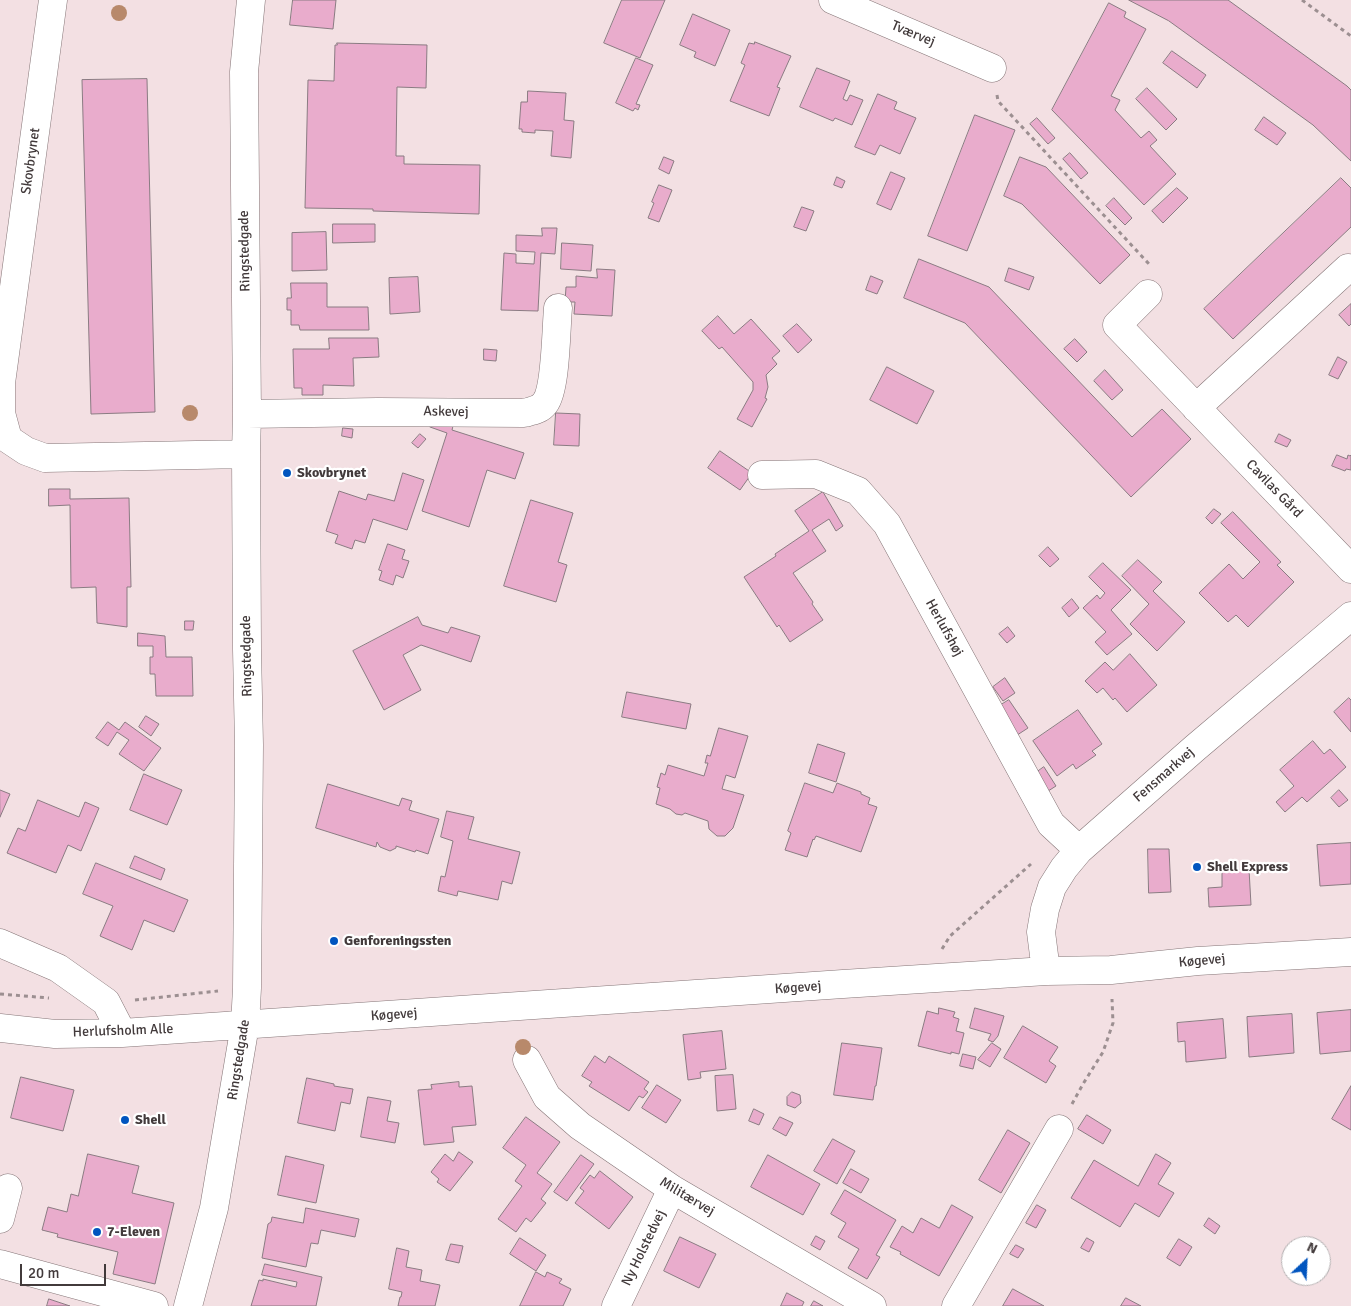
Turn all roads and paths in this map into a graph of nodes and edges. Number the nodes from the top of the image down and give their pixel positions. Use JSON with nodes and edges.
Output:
{"nodes":[{"id":1,"x":53,"y":0,"type":"edge"},
{"id":2,"x":251,"y":0,"type":"edge"},
{"id":3,"x":833,"y":0,"type":"edge"},
{"id":4,"x":1302,"y":0,"type":"edge"},
{"id":5,"x":1351,"y":36,"type":"edge"},
{"id":6,"x":992,"y":68,"type":"joint"},
{"id":7,"x":1348,"y":268,"type":"dead end"},
{"id":8,"x":1148,"y":294,"type":"joint"},
{"id":9,"x":558,"y":308,"type":"dead end"},
{"id":10,"x":1196,"y":408,"type":"junction"},
{"id":11,"x":247,"y":414,"type":"junction"},
{"id":12,"x":246,"y":454,"type":"junction"},
{"id":13,"x":762,"y":475,"type":"dead end"},
{"id":14,"x":1351,"y":570,"type":"edge"},
{"id":15,"x":1351,"y":616,"type":"edge"},
{"id":16,"x":1071,"y":843,"type":"junction"},
{"id":17,"x":0,"y":943,"type":"edge"},
{"id":18,"x":1351,"y":952,"type":"edge"},
{"id":19,"x":1111,"y":970,"type":"junction"},
{"id":20,"x":1046,"y":971,"type":"junction"},
{"id":21,"x":924,"y":980,"type":"junction"},
{"id":22,"x":246,"y":1025,"type":"junction"},
{"id":23,"x":0,"y":1028,"type":"edge"},
{"id":24,"x":122,"y":1033,"type":"junction"},
{"id":25,"x":527,"y":1060,"type":"dead end"},
{"id":26,"x":1059,"y":1129,"type":"joint"},
{"id":27,"x":8,"y":1188,"type":"dead end"},
{"id":28,"x":672,"y":1189,"type":"junction"},
{"id":29,"x":0,"y":1219,"type":"edge"},
{"id":30,"x":0,"y":1264,"type":"edge"},
{"id":31,"x":154,"y":1306,"type":"edge"},
{"id":32,"x":188,"y":1306,"type":"edge"},
{"id":33,"x":616,"y":1306,"type":"edge"},
{"id":34,"x":872,"y":1306,"type":"edge"},
{"id":35,"x":956,"y":1306,"type":"edge"}],
"edges":[{"from":1,"to":12,"type":"street","name":"Skovbrynet"},
{"from":2,"to":11,"type":"street","name":"Ringstedgade"},
{"from":3,"to":6,"type":"street","name":"Tværvej"},
{"from":4,"to":5,"type":"path"},
{"from":6,"to":8,"type":"path"},
{"from":7,"to":10,"type":"street"},
{"from":8,"to":10,"type":"street","name":"Cavilas Gård"},
{"from":9,"to":11,"type":"street","name":"Askevej"},
{"from":10,"to":14,"type":"street","name":"Cavilas Gård"},
{"from":11,"to":12,"type":"street","name":"Ringstedgade"},
{"from":12,"to":22,"type":"street","name":"Ringstedgade"},
{"from":13,"to":16,"type":"street","name":"Herlufshøj"},
{"from":15,"to":16,"type":"street","name":"Fensmarkvej"},
{"from":16,"to":20,"type":"street","name":"Fensmarkvej"},
{"from":16,"to":21,"type":"path"},
{"from":17,"to":24,"type":"street"},
{"from":18,"to":19,"type":"street","name":"Køgevej"},
{"from":19,"to":20,"type":"street","name":"Køgevej"},
{"from":19,"to":26,"type":"path"},
{"from":20,"to":21,"type":"street","name":"Køgevej"},
{"from":21,"to":22,"type":"street","name":"Køgevej"},
{"from":22,"to":24,"type":"street","name":"Herlufsholm Alle"},
{"from":22,"to":32,"type":"street","name":"Ringstedgade"},
{"from":23,"to":24,"type":"street","name":"Herlufsholm Alle"},
{"from":25,"to":28,"type":"street","name":"Militærvej"},
{"from":26,"to":35,"type":"street"},
{"from":27,"to":29,"type":"street"},
{"from":28,"to":33,"type":"street","name":"Ny Holstedvej"},
{"from":28,"to":34,"type":"street","name":"Militærvej"},
{"from":30,"to":31,"type":"street"}]}
